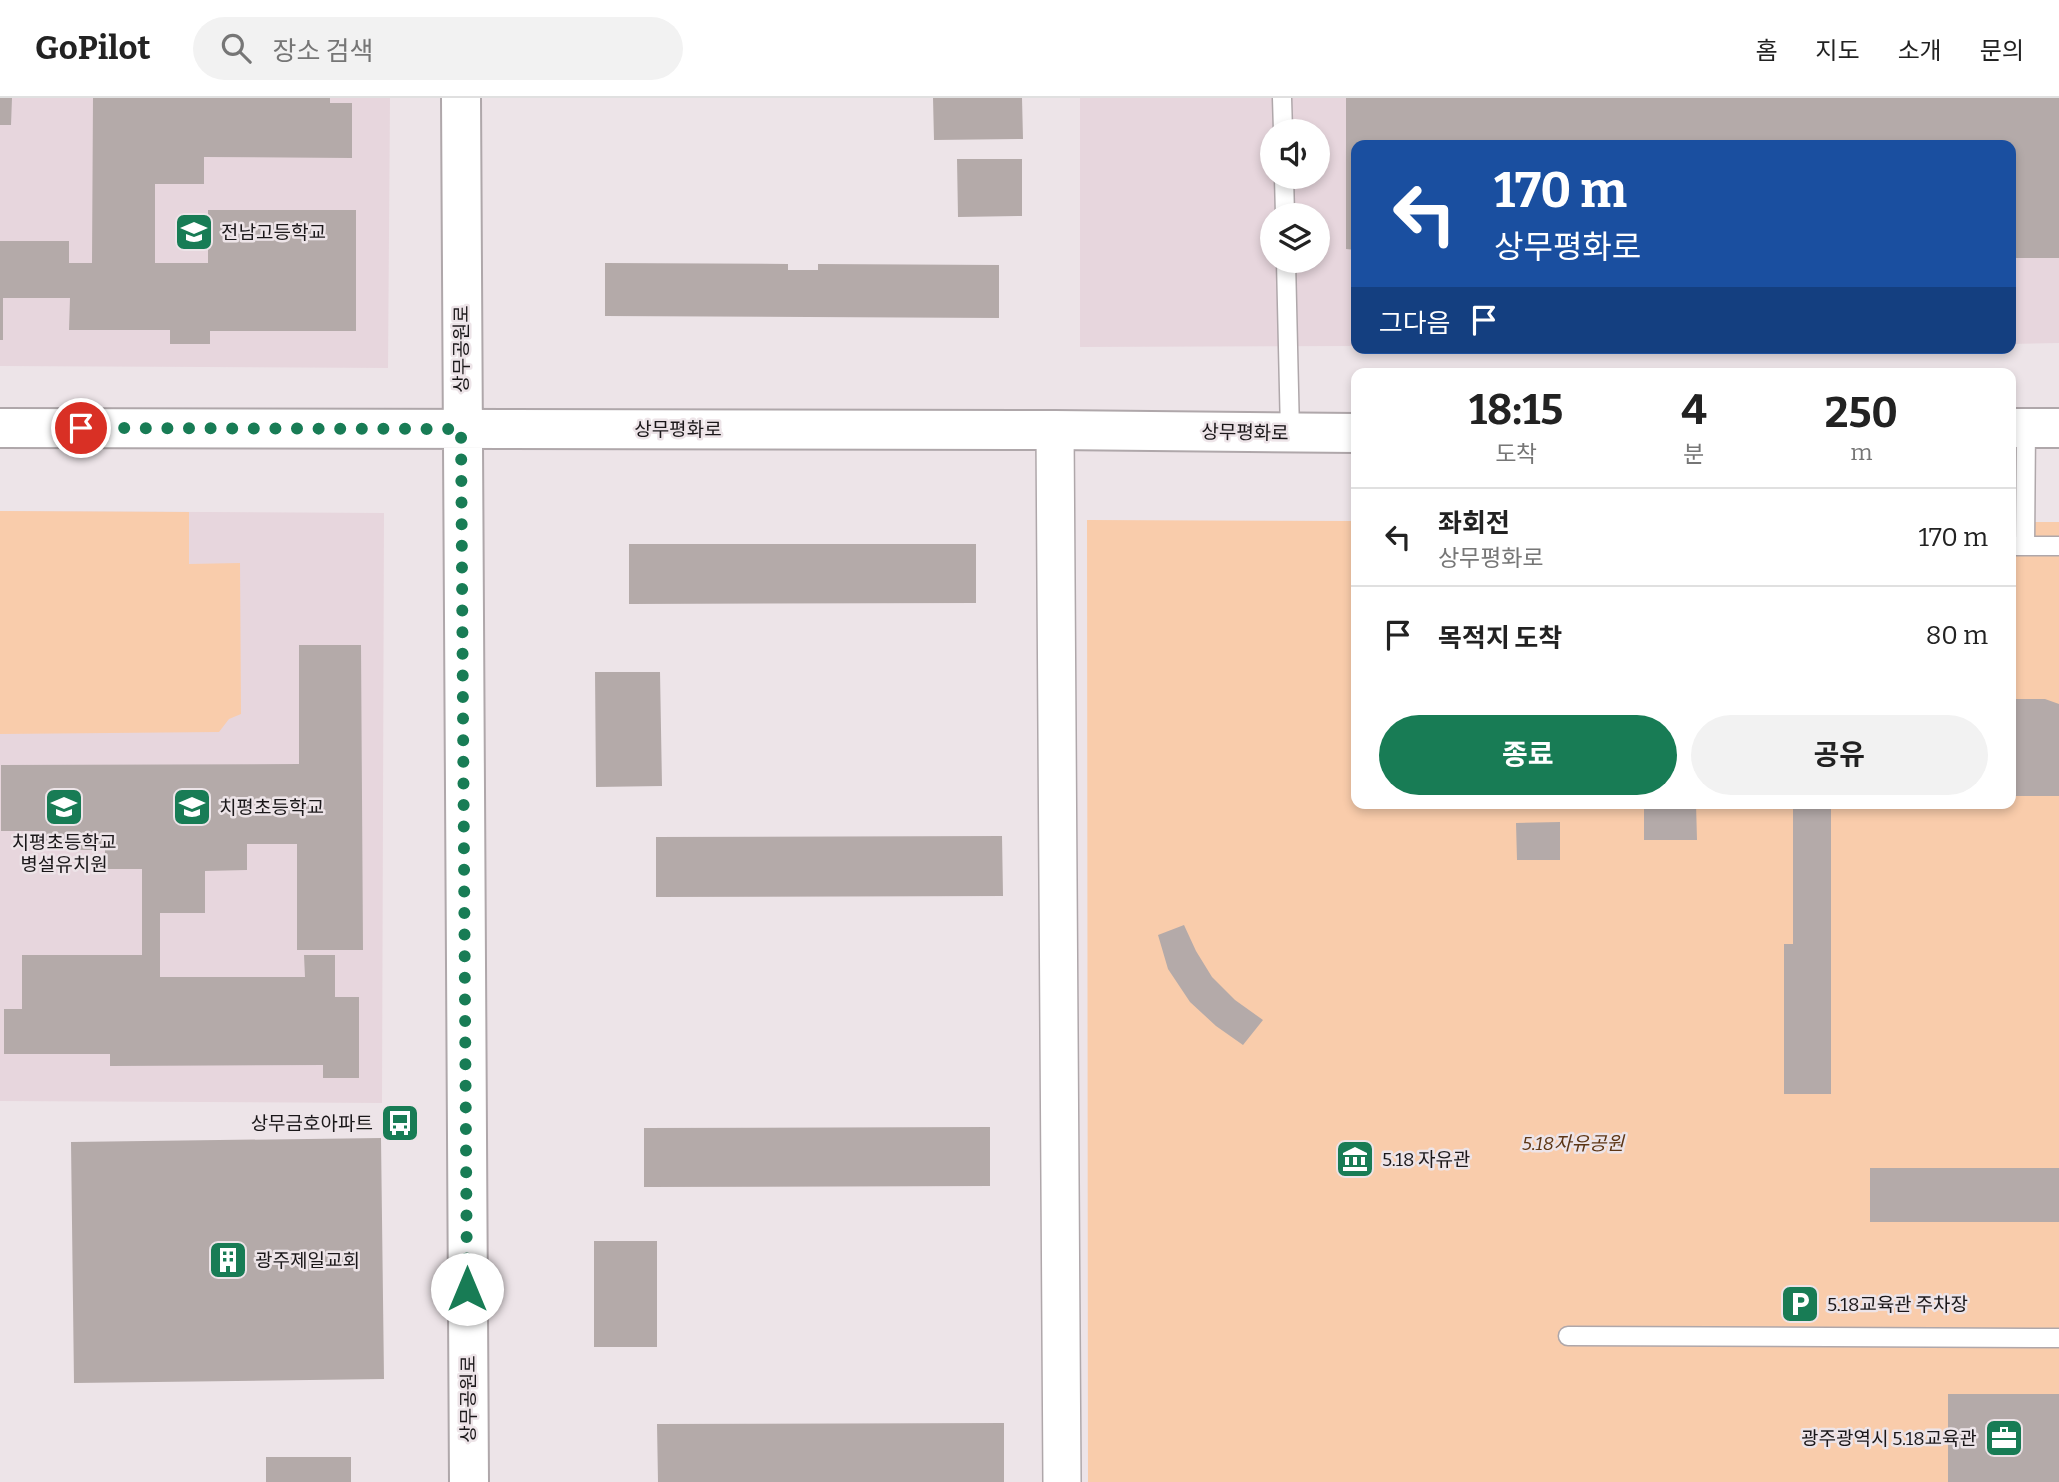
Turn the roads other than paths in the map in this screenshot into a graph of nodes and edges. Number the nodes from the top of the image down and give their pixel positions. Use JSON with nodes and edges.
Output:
{"nodes":[{"id":1,"x":461,"y":98,"type":"edge"},
{"id":2,"x":1282,"y":98,"type":"edge"},
{"id":3,"x":1283,"y":119,"type":"edge"},
{"id":4,"x":1286,"y":273,"type":"edge"},
{"id":5,"x":0,"y":428,"type":"edge"},
{"id":6,"x":2032,"y":428,"type":"edge"},
{"id":7,"x":461,"y":429,"type":"junction"},
{"id":8,"x":1055,"y":430,"type":"junction"},
{"id":9,"x":1290,"y":433,"type":"junction"},
{"id":10,"x":1351,"y":433,"type":"edge"},
{"id":11,"x":2018,"y":546,"type":"edge"},
{"id":12,"x":2059,"y":546,"type":"edge"},
{"id":13,"x":1568,"y":1336,"type":"dead end"},
{"id":14,"x":2059,"y":1338,"type":"edge"},
{"id":15,"x":469,"y":1482,"type":"edge"},
{"id":16,"x":1062,"y":1482,"type":"edge"}],
"edges":[{"from":1,"to":7,"type":"street","name":"상무공원로"},
{"from":2,"to":3,"type":"lane"},
{"from":4,"to":9,"type":"lane"},
{"from":5,"to":7,"type":"street","name":"상무평화로"},
{"from":6,"to":11,"type":"lane"},
{"from":7,"to":8,"type":"street","name":"상무평화로"},
{"from":7,"to":15,"type":"street","name":"상무공원로"},
{"from":8,"to":9,"type":"street","name":"상무평화로"},
{"from":8,"to":16,"type":"street"},
{"from":9,"to":10,"type":"street","name":"상무평화로"},
{"from":11,"to":12,"type":"lane"},
{"from":13,"to":14,"type":"lane"}]}
